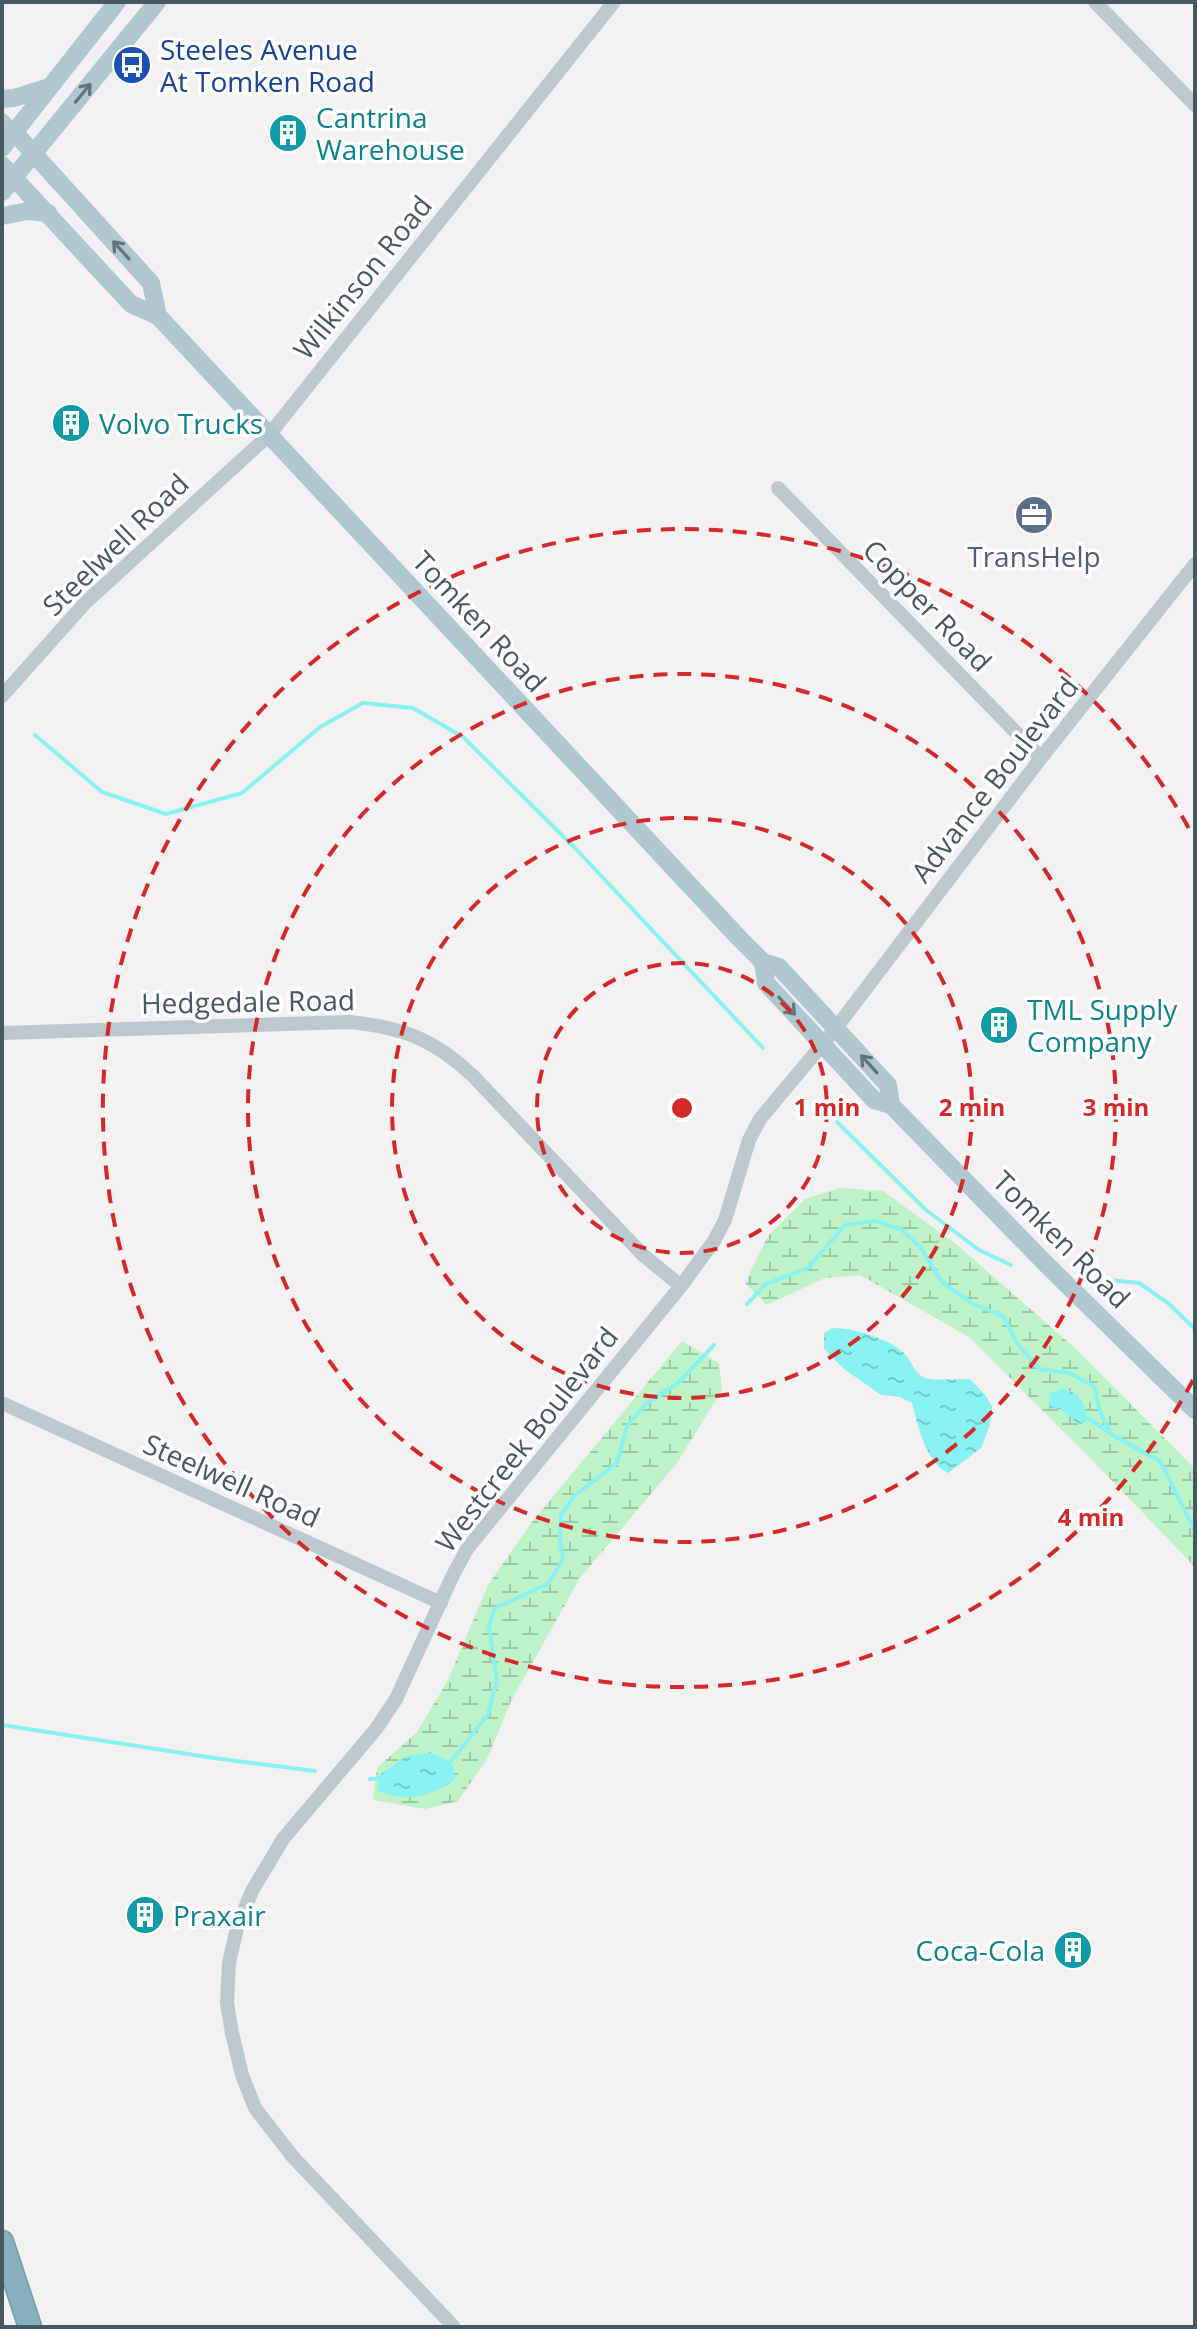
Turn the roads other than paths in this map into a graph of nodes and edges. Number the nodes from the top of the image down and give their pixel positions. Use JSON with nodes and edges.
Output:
{"nodes":[{"id":1,"x":117,"y":2,"type":"edge"},
{"id":2,"x":157,"y":2,"type":"edge"},
{"id":3,"x":614,"y":2,"type":"edge"},
{"id":4,"x":1095,"y":2,"type":"edge"},
{"id":5,"x":49,"y":87,"type":"junction"},
{"id":6,"x":2,"y":99,"type":"edge"},
{"id":7,"x":1195,"y":105,"type":"edge"},
{"id":8,"x":8,"y":126,"type":"edge"},
{"id":9,"x":2,"y":148,"type":"edge"},
{"id":10,"x":34,"y":154,"type":"junction"},
{"id":11,"x":6,"y":179,"type":"edge"},
{"id":12,"x":48,"y":213,"type":"junction"},
{"id":13,"x":2,"y":216,"type":"edge"},
{"id":14,"x":158,"y":316,"type":"junction"},
{"id":15,"x":269,"y":435,"type":"junction"},
{"id":16,"x":778,"y":488,"type":"dead end"},
{"id":17,"x":1195,"y":564,"type":"edge"},
{"id":18,"x":2,"y":696,"type":"edge"},
{"id":19,"x":1041,"y":758,"type":"junction"},
{"id":20,"x":763,"y":962,"type":"junction"},
{"id":21,"x":836,"y":1028,"type":"junction"},
{"id":22,"x":2,"y":1033,"type":"edge"},
{"id":23,"x":823,"y":1044,"type":"junction"},
{"id":24,"x":891,"y":1105,"type":"junction"},
{"id":25,"x":681,"y":1286,"type":"junction"},
{"id":26,"x":2,"y":1403,"type":"edge"},
{"id":27,"x":1195,"y":1410,"type":"edge"},
{"id":28,"x":441,"y":1603,"type":"junction"},
{"id":29,"x":2,"y":2242,"type":"edge"},
{"id":30,"x":30,"y":2327,"type":"edge"},
{"id":31,"x":454,"y":2327,"type":"edge"}],
"edges":[{"from":1,"to":5,"type":"main road"},
{"from":10,"to":2,"type":"main road","one_way":true},
{"from":3,"to":15,"type":"street","name":"Wilkinson Road"},
{"from":4,"to":7,"type":"street"},
{"from":5,"to":6,"type":"main road"},
{"from":5,"to":8,"type":"main road"},
{"from":8,"to":9,"type":"main road"},
{"from":8,"to":10,"type":"main road","name":"Tomken Road"},
{"from":10,"to":11,"type":"main road"},
{"from":14,"to":10,"type":"main road","name":"Tomken Road","one_way":true},
{"from":11,"to":12,"type":"main road","name":"Tomken Road"},
{"from":12,"to":13,"type":"main road"},
{"from":12,"to":14,"type":"main road","name":"Tomken Road"},
{"from":14,"to":15,"type":"main road","name":"Tomken Road"},
{"from":15,"to":18,"type":"street","name":"Steelwell Road"},
{"from":15,"to":20,"type":"main road","name":"Tomken Road"},
{"from":16,"to":19,"type":"street","name":"Copper Road"},
{"from":17,"to":19,"type":"street","name":"Advance Boulevard"},
{"from":19,"to":21,"type":"street","name":"Advance Boulevard"},
{"from":20,"to":21,"type":"main road","name":"Tomken Road"},
{"from":20,"to":23,"type":"main road","name":"Tomken Road","one_way":true},
{"from":21,"to":23,"type":"street","name":"Westcreek Boulevard"},
{"from":24,"to":21,"type":"main road","name":"Tomken Road","one_way":true},
{"from":22,"to":25,"type":"street","name":"Hedgedale Road"},
{"from":23,"to":24,"type":"main road","name":"Tomken Road"},
{"from":23,"to":25,"type":"street","name":"Westcreek Boulevard"},
{"from":24,"to":27,"type":"main road","name":"Tomken Road"},
{"from":25,"to":28,"type":"street","name":"Westcreek Boulevard"},
{"from":26,"to":28,"type":"street","name":"Steelwell Road"},
{"from":28,"to":31,"type":"street","name":"Westcreek Boulevard"},
{"from":29,"to":30,"type":"highway"}]}
